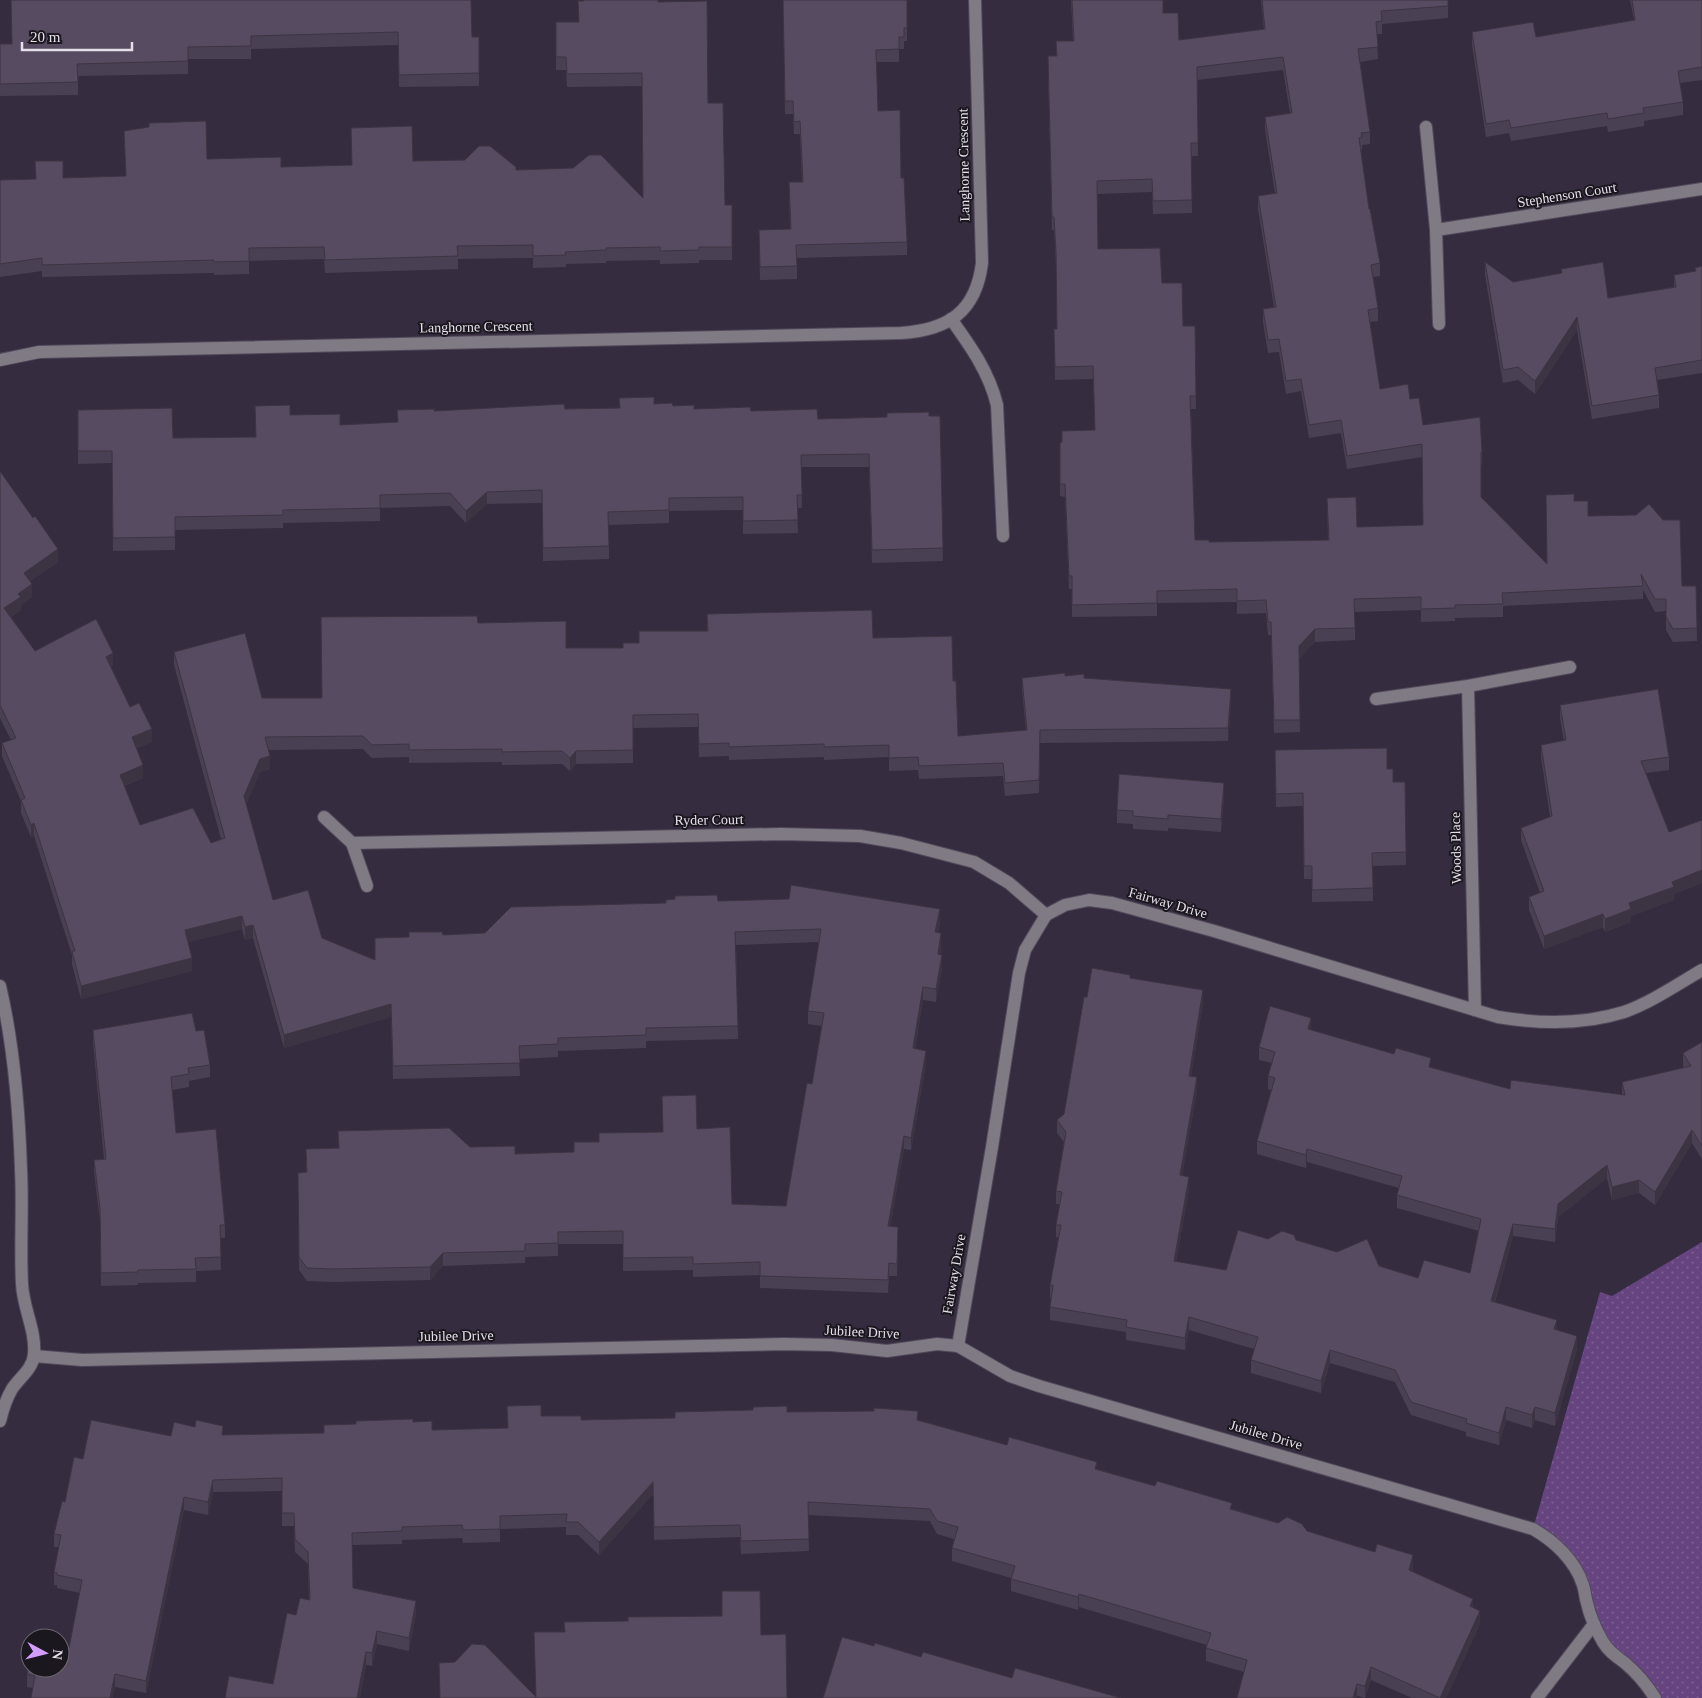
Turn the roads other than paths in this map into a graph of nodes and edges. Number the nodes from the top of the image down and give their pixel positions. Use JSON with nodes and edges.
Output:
{"nodes":[{"id":1,"x":975,"y":0,"type":"edge"},
{"id":2,"x":1426,"y":127,"type":"dead end"},
{"id":3,"x":1702,"y":189,"type":"edge"},
{"id":4,"x":1436,"y":230,"type":"junction"},
{"id":5,"x":951,"y":319,"type":"junction"},
{"id":6,"x":1439,"y":324,"type":"dead end"},
{"id":7,"x":0,"y":360,"type":"edge"},
{"id":8,"x":1004,"y":536,"type":"dead end"},
{"id":9,"x":1570,"y":667,"type":"dead end"},
{"id":10,"x":1468,"y":686,"type":"junction"},
{"id":11,"x":1376,"y":699,"type":"dead end"},
{"id":12,"x":324,"y":817,"type":"dead end"},
{"id":13,"x":352,"y":843,"type":"junction"},
{"id":14,"x":367,"y":886,"type":"dead end"},
{"id":15,"x":1046,"y":915,"type":"junction"},
{"id":16,"x":1702,"y":970,"type":"edge"},
{"id":17,"x":0,"y":986,"type":"edge"},
{"id":18,"x":1475,"y":1010,"type":"junction"},
{"id":19,"x":958,"y":1346,"type":"junction"},
{"id":20,"x":34,"y":1356,"type":"junction"},
{"id":21,"x":0,"y":1420,"type":"edge"},
{"id":22,"x":1594,"y":1624,"type":"junction"},
{"id":23,"x":1537,"y":1698,"type":"edge"},
{"id":24,"x":1655,"y":1698,"type":"edge"}],
"edges":[{"from":1,"to":5,"type":"street","name":"Langhorne Crescent"},
{"from":2,"to":4,"type":"street"},
{"from":3,"to":4,"type":"street","name":"Stephenson Court"},
{"from":4,"to":6,"type":"street"},
{"from":5,"to":7,"type":"street","name":"Langhorne Crescent"},
{"from":5,"to":8,"type":"street"},
{"from":9,"to":10,"type":"street"},
{"from":10,"to":11,"type":"street"},
{"from":10,"to":18,"type":"street","name":"Woods Place"},
{"from":12,"to":13,"type":"street"},
{"from":13,"to":14,"type":"street"},
{"from":13,"to":15,"type":"street","name":"Ryder Court"},
{"from":15,"to":18,"type":"street","name":"Fairway Drive"},
{"from":15,"to":19,"type":"street","name":"Fairway Drive"},
{"from":16,"to":18,"type":"street","name":"Fairway Drive"},
{"from":17,"to":20,"type":"street"},
{"from":19,"to":20,"type":"street","name":"Jubilee Drive"},
{"from":19,"to":22,"type":"street","name":"Jubilee Drive"},
{"from":20,"to":21,"type":"street"},
{"from":22,"to":23,"type":"street"},
{"from":22,"to":24,"type":"street","name":"Jubilee Drive"}]}
